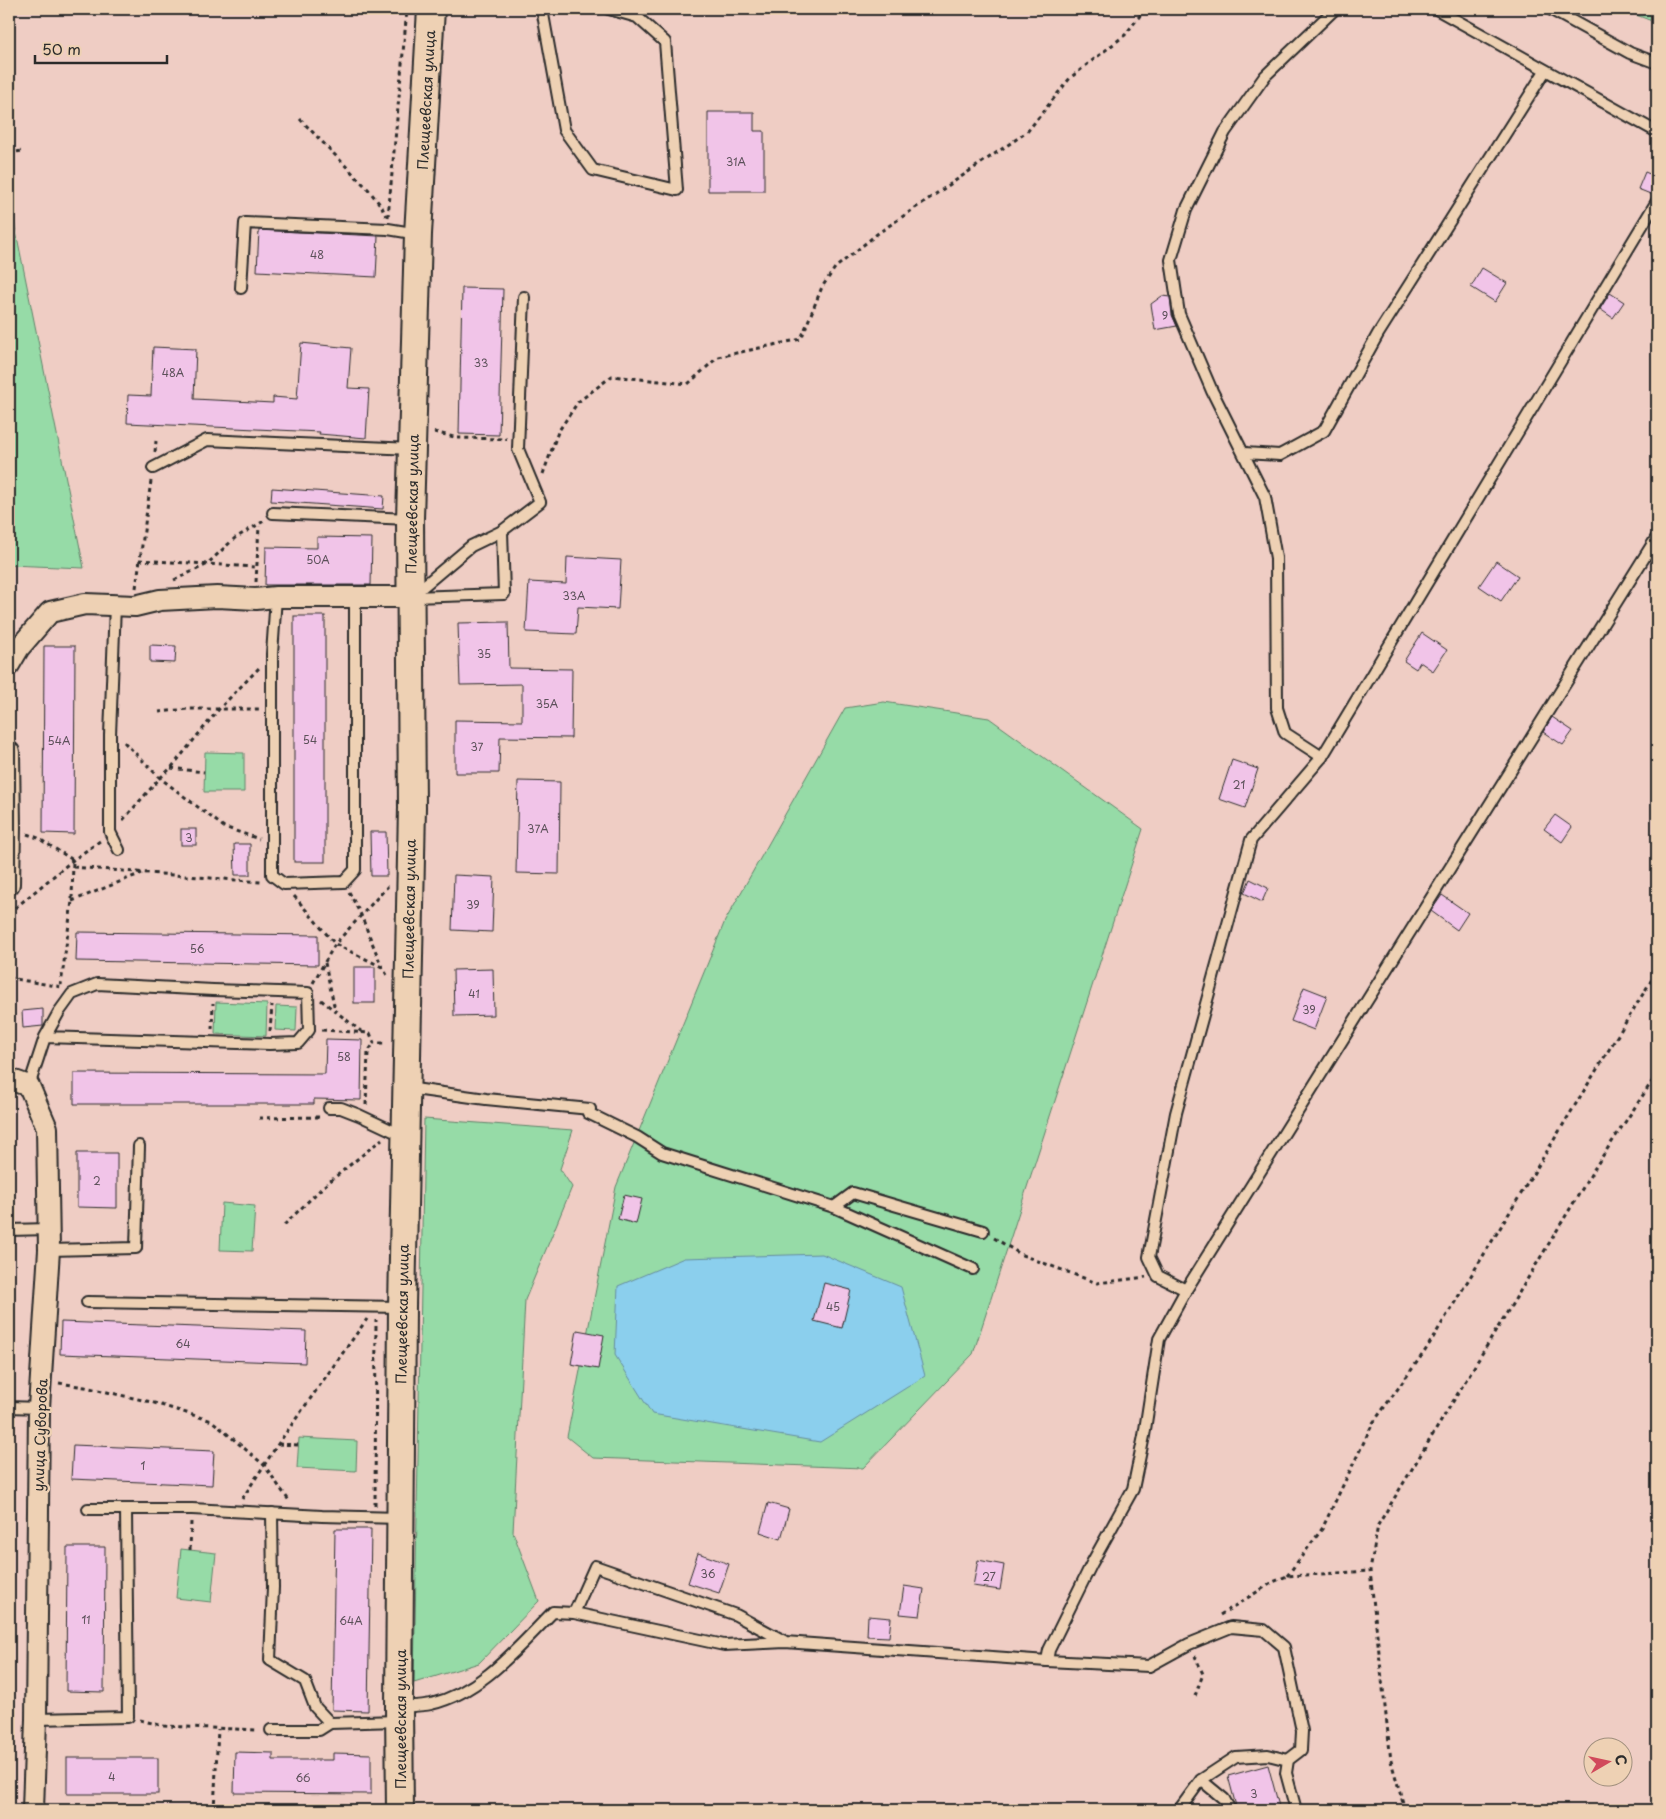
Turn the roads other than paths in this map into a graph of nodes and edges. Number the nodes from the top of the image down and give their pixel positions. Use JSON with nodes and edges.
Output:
{"nodes":[{"id":1,"x":431,"y":9,"type":"edge"},
{"id":2,"x":542,"y":9,"type":"edge"},
{"id":3,"x":609,"y":9,"type":"edge"},
{"id":4,"x":1335,"y":9,"type":"edge"},
{"id":5,"x":1436,"y":9,"type":"edge"},
{"id":6,"x":1550,"y":9,"type":"edge"},
{"id":7,"x":1657,"y":63,"type":"edge"},
{"id":8,"x":1545,"y":71,"type":"junction"},
{"id":9,"x":1657,"y":132,"type":"edge"},
{"id":10,"x":1657,"y":201,"type":"edge"},
{"id":11,"x":418,"y":234,"type":"junction"},
{"id":12,"x":241,"y":288,"type":"dead end"},
{"id":13,"x":524,"y":297,"type":"dead end"},
{"id":14,"x":413,"y":449,"type":"junction"},
{"id":15,"x":1244,"y":453,"type":"junction"},
{"id":16,"x":152,"y":468,"type":"road end"},
{"id":17,"x":273,"y":513,"type":"dead end"},
{"id":18,"x":410,"y":519,"type":"junction"},
{"id":19,"x":502,"y":531,"type":"junction"},
{"id":20,"x":1657,"y":537,"type":"edge"},
{"id":21,"x":276,"y":597,"type":"junction"},
{"id":22,"x":355,"y":597,"type":"junction"},
{"id":23,"x":411,"y":597,"type":"junction"},
{"id":24,"x":115,"y":605,"type":"junction"},
{"id":25,"x":9,"y":665,"type":"edge"},
{"id":26,"x":9,"y":752,"type":"edge"},
{"id":27,"x":1322,"y":757,"type":"junction"},
{"id":28,"x":118,"y":850,"type":"dead end"},
{"id":29,"x":9,"y":884,"type":"edge"},
{"id":30,"x":45,"y":1037,"type":"junction"},
{"id":31,"x":9,"y":1079,"type":"edge"},
{"id":32,"x":29,"y":1086,"type":"junction"},
{"id":33,"x":406,"y":1088,"type":"junction"},
{"id":34,"x":329,"y":1108,"type":"road end"},
{"id":35,"x":399,"y":1130,"type":"junction"},
{"id":36,"x":139,"y":1146,"type":"dead end"},
{"id":37,"x":834,"y":1207,"type":"junction"},
{"id":38,"x":48,"y":1229,"type":"junction"},
{"id":39,"x":9,"y":1230,"type":"edge"},
{"id":40,"x":983,"y":1231,"type":"road end"},
{"id":41,"x":49,"y":1250,"type":"junction"},
{"id":42,"x":973,"y":1269,"type":"dead end"},
{"id":43,"x":1186,"y":1290,"type":"junction"},
{"id":44,"x":87,"y":1302,"type":"dead end"},
{"id":45,"x":402,"y":1307,"type":"junction"},
{"id":46,"x":9,"y":1407,"type":"edge"},
{"id":47,"x":39,"y":1408,"type":"junction"},
{"id":48,"x":88,"y":1509,"type":"dead end"},
{"id":49,"x":126,"y":1509,"type":"junction"},
{"id":50,"x":272,"y":1513,"type":"junction"},
{"id":51,"x":401,"y":1518,"type":"junction"},
{"id":52,"x":574,"y":1612,"type":"junction"},
{"id":53,"x":785,"y":1642,"type":"junction"},
{"id":54,"x":1047,"y":1661,"type":"junction"},
{"id":55,"x":399,"y":1714,"type":"junction"},
{"id":56,"x":36,"y":1720,"type":"junction"},
{"id":57,"x":330,"y":1722,"type":"junction"},
{"id":58,"x":271,"y":1730,"type":"road end"},
{"id":59,"x":1288,"y":1760,"type":"junction"},
{"id":60,"x":1200,"y":1780,"type":"junction"},
{"id":61,"x":33,"y":1810,"type":"edge"},
{"id":62,"x":400,"y":1810,"type":"edge"},
{"id":63,"x":1179,"y":1810,"type":"edge"},
{"id":64,"x":1230,"y":1810,"type":"edge"},
{"id":65,"x":1296,"y":1810,"type":"edge"}],
"edges":[{"from":1,"to":11,"type":"street","name":"Плещеевская улица"},
{"from":2,"to":3,"type":"lane"},
{"from":4,"to":15,"type":"lane"},
{"from":5,"to":8,"type":"lane"},
{"from":6,"to":7,"type":"lane"},
{"from":8,"to":9,"type":"lane"},
{"from":8,"to":15,"type":"lane"},
{"from":10,"to":27,"type":"lane"},
{"from":11,"to":12,"type":"lane"},
{"from":11,"to":14,"type":"street","name":"Плещеевская улица"},
{"from":13,"to":19,"type":"lane"},
{"from":14,"to":16,"type":"lane"},
{"from":14,"to":18,"type":"street","name":"Плещеевская улица"},
{"from":15,"to":27,"type":"lane"},
{"from":17,"to":18,"type":"lane"},
{"from":18,"to":23,"type":"street","name":"Плещеевская улица"},
{"from":19,"to":23,"type":"lane"},
{"from":19,"to":23,"type":"lane"},
{"from":20,"to":43,"type":"lane"},
{"from":21,"to":22,"type":"street"},
{"from":21,"to":22,"type":"lane"},
{"from":21,"to":24,"type":"street"},
{"from":22,"to":23,"type":"street"},
{"from":23,"to":33,"type":"street","name":"Плещеевская улица"},
{"from":24,"to":25,"type":"street"},
{"from":24,"to":28,"type":"lane"},
{"from":26,"to":29,"type":"street"},
{"from":27,"to":43,"type":"lane"},
{"from":30,"to":30,"type":"lane"},
{"from":30,"to":32,"type":"lane"},
{"from":31,"to":32,"type":"street"},
{"from":32,"to":38,"type":"street","name":"улица Суворова"},
{"from":33,"to":35,"type":"street","name":"Плещеевская улица"},
{"from":33,"to":37,"type":"lane"},
{"from":34,"to":35,"type":"lane"},
{"from":35,"to":45,"type":"street","name":"Плещеевская улица"},
{"from":36,"to":41,"type":"lane"},
{"from":37,"to":40,"type":"lane"},
{"from":37,"to":42,"type":"lane"},
{"from":38,"to":39,"type":"lane"},
{"from":38,"to":41,"type":"street","name":"улица Суворова"},
{"from":41,"to":47,"type":"street","name":"улица Суворова"},
{"from":43,"to":54,"type":"lane"},
{"from":44,"to":45,"type":"lane"},
{"from":45,"to":51,"type":"street","name":"Плещеевская улица"},
{"from":46,"to":47,"type":"lane"},
{"from":47,"to":56,"type":"street","name":"улица Суворова"},
{"from":48,"to":49,"type":"lane"},
{"from":49,"to":50,"type":"lane"},
{"from":49,"to":56,"type":"lane"},
{"from":50,"to":51,"type":"lane"},
{"from":50,"to":57,"type":"lane"},
{"from":51,"to":55,"type":"street","name":"Плещеевская улица"},
{"from":52,"to":53,"type":"lane"},
{"from":52,"to":53,"type":"lane"},
{"from":52,"to":55,"type":"lane"},
{"from":53,"to":54,"type":"lane"},
{"from":54,"to":59,"type":"lane"},
{"from":55,"to":57,"type":"lane"},
{"from":55,"to":62,"type":"street","name":"Плещеевская улица"},
{"from":56,"to":61,"type":"street","name":"улица Суворова"},
{"from":57,"to":58,"type":"lane"},
{"from":59,"to":60,"type":"lane"},
{"from":59,"to":65,"type":"lane"},
{"from":60,"to":63,"type":"lane"},
{"from":60,"to":64,"type":"lane"}]}
